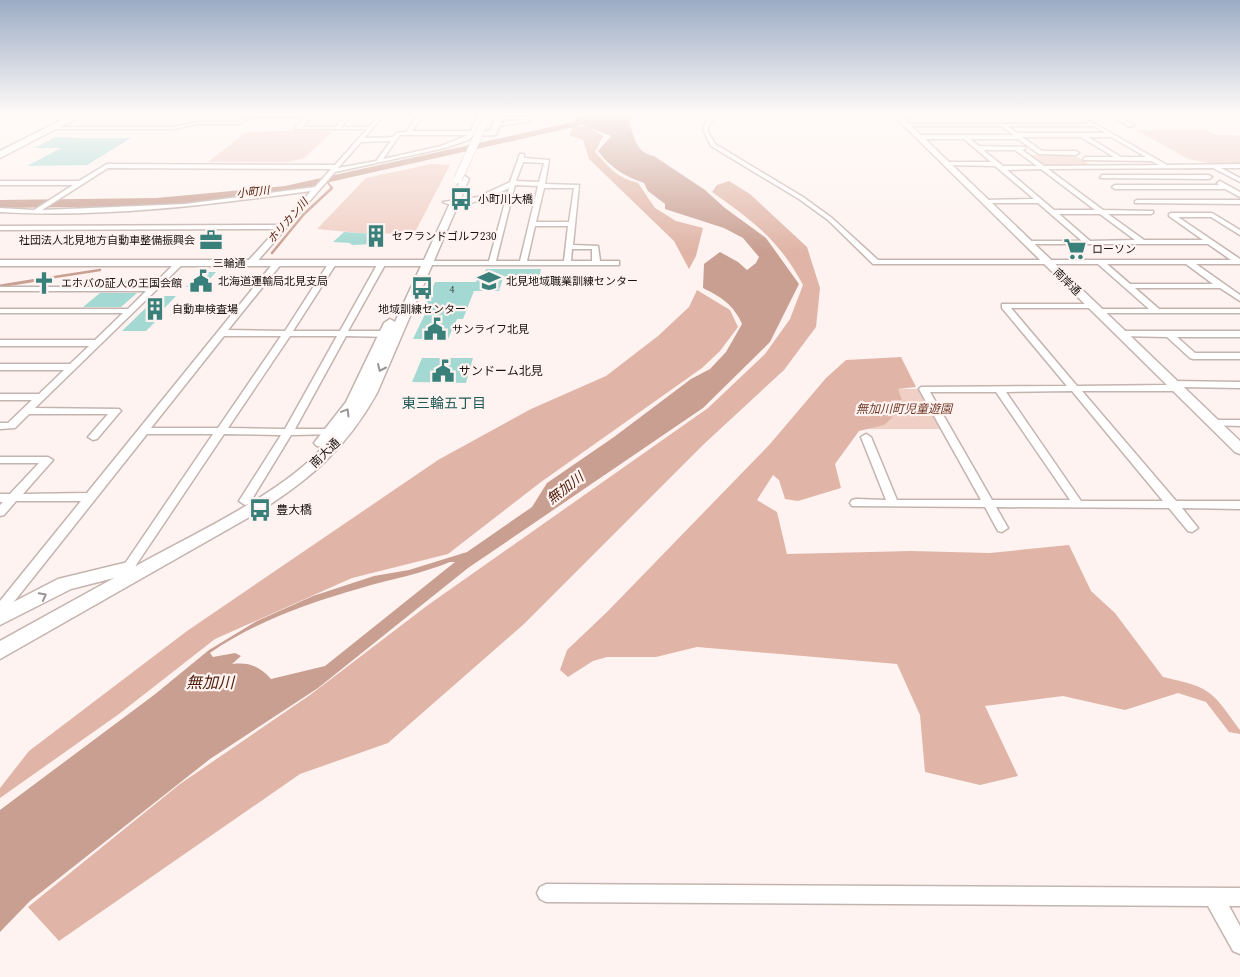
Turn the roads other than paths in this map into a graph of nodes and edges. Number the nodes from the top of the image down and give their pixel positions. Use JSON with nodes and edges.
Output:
{"nodes":[{"id":1,"x":342,"y":160,"type":"edge"},
{"id":2,"x":389,"y":160,"type":"edge"},
{"id":3,"x":469,"y":160,"type":"edge"},
{"id":4,"x":473,"y":160,"type":"edge"},
{"id":5,"x":520,"y":160,"type":"edge"},
{"id":6,"x":538,"y":160,"type":"edge"},
{"id":7,"x":737,"y":160,"type":"edge"},
{"id":8,"x":942,"y":160,"type":"edge"},
{"id":9,"x":993,"y":160,"type":"edge"},
{"id":10,"x":1032,"y":160,"type":"edge"},
{"id":11,"x":1086,"y":160,"type":"edge"},
{"id":12,"x":1154,"y":160,"type":"edge"},
{"id":13,"x":378,"y":162,"type":"joint"},
{"id":14,"x":947,"y":164,"type":"junction"},
{"id":15,"x":1000,"y":166,"type":"junction"},
{"id":16,"x":1214,"y":166,"type":"junction"},
{"id":17,"x":1240,"y":166,"type":"edge"},
{"id":18,"x":1043,"y":168,"type":"junction"},
{"id":19,"x":1087,"y":168,"type":"junction"},
{"id":20,"x":1098,"y":168,"type":"junction"},
{"id":21,"x":1168,"y":168,"type":"junction"},
{"id":22,"x":1191,"y":168,"type":"junction"},
{"id":23,"x":333,"y":170,"type":"junction"},
{"id":24,"x":1102,"y":177,"type":"junction"},
{"id":25,"x":1208,"y":177,"type":"junction"},
{"id":26,"x":461,"y":179,"type":"junction"},
{"id":27,"x":1240,"y":180,"type":"edge"},
{"id":28,"x":0,"y":183,"type":"edge"},
{"id":29,"x":80,"y":183,"type":"junction"},
{"id":30,"x":513,"y":184,"type":"junction"},
{"id":31,"x":542,"y":185,"type":"junction"},
{"id":32,"x":1115,"y":187,"type":"junction"},
{"id":33,"x":1226,"y":187,"type":"junction"},
{"id":34,"x":316,"y":188,"type":"junction"},
{"id":35,"x":1240,"y":195,"type":"edge"},
{"id":36,"x":1042,"y":201,"type":"junction"},
{"id":37,"x":450,"y":202,"type":"junction"},
{"id":38,"x":985,"y":202,"type":"junction"},
{"id":39,"x":1137,"y":202,"type":"junction"},
{"id":40,"x":1166,"y":202,"type":"junction"},
{"id":41,"x":1240,"y":202,"type":"edge"},
{"id":42,"x":0,"y":210,"type":"edge"},
{"id":43,"x":36,"y":211,"type":"junction"},
{"id":44,"x":1055,"y":212,"type":"junction"},
{"id":45,"x":1103,"y":212,"type":"junction"},
{"id":46,"x":1186,"y":215,"type":"junction"},
{"id":47,"x":533,"y":224,"type":"junction"},
{"id":48,"x":572,"y":224,"type":"junction"},
{"id":49,"x":283,"y":227,"type":"junction"},
{"id":50,"x":0,"y":228,"type":"edge"},
{"id":51,"x":1240,"y":233,"type":"edge"},
{"id":52,"x":1089,"y":242,"type":"junction"},
{"id":53,"x":1142,"y":242,"type":"junction"},
{"id":54,"x":1209,"y":242,"type":"junction"},
{"id":55,"x":1027,"y":243,"type":"junction"},
{"id":56,"x":569,"y":246,"type":"junction"},
{"id":57,"x":1047,"y":262,"type":"junction"},
{"id":58,"x":1100,"y":262,"type":"junction"},
{"id":59,"x":1188,"y":262,"type":"junction"},
{"id":60,"x":1239,"y":262,"type":"edge"},
{"id":61,"x":0,"y":263,"type":"edge"},
{"id":62,"x":180,"y":263,"type":"junction"},
{"id":63,"x":251,"y":263,"type":"junction"},
{"id":64,"x":278,"y":263,"type":"junction"},
{"id":65,"x":382,"y":263,"type":"junction"},
{"id":66,"x":423,"y":263,"type":"junction"},
{"id":67,"x":492,"y":263,"type":"junction"},
{"id":68,"x":523,"y":263,"type":"junction"},
{"id":69,"x":567,"y":263,"type":"junction"},
{"id":70,"x":596,"y":263,"type":"junction"},
{"id":71,"x":616,"y":263,"type":"dead end"},
{"id":72,"x":332,"y":264,"type":"junction"},
{"id":73,"x":1128,"y":286,"type":"junction"},
{"id":74,"x":1222,"y":286,"type":"junction"},
{"id":75,"x":0,"y":289,"type":"edge"},
{"id":76,"x":154,"y":289,"type":"junction"},
{"id":77,"x":1240,"y":299,"type":"edge"},
{"id":78,"x":1095,"y":309,"type":"junction"},
{"id":79,"x":0,"y":311,"type":"edge"},
{"id":80,"x":130,"y":311,"type":"junction"},
{"id":81,"x":1157,"y":311,"type":"junction"},
{"id":82,"x":1240,"y":311,"type":"edge"},
{"id":83,"x":222,"y":333,"type":"junction"},
{"id":84,"x":287,"y":334,"type":"junction"},
{"id":85,"x":344,"y":334,"type":"junction"},
{"id":86,"x":391,"y":334,"type":"junction"},
{"id":87,"x":1121,"y":334,"type":"junction"},
{"id":88,"x":1169,"y":334,"type":"junction"},
{"id":89,"x":1240,"y":334,"type":"edge"},
{"id":90,"x":98,"y":342,"type":"junction"},
{"id":91,"x":0,"y":343,"type":"edge"},
{"id":92,"x":1240,"y":356,"type":"edge"},
{"id":93,"x":0,"y":367,"type":"edge"},
{"id":94,"x":72,"y":368,"type":"junction"},
{"id":95,"x":1240,"y":385,"type":"edge"},
{"id":96,"x":1174,"y":386,"type":"junction"},
{"id":97,"x":1000,"y":390,"type":"junction"},
{"id":98,"x":1076,"y":390,"type":"junction"},
{"id":99,"x":0,"y":397,"type":"edge"},
{"id":100,"x":41,"y":397,"type":"junction"},
{"id":101,"x":27,"y":411,"type":"junction"},
{"id":102,"x":1213,"y":423,"type":"junction"},
{"id":103,"x":1240,"y":423,"type":"edge"},
{"id":104,"x":0,"y":426,"type":"edge"},
{"id":105,"x":144,"y":431,"type":"junction"},
{"id":106,"x":221,"y":432,"type":"junction"},
{"id":107,"x":288,"y":432,"type":"junction"},
{"id":108,"x":339,"y":432,"type":"junction"},
{"id":109,"x":93,"y":437,"type":"dead end"},
{"id":110,"x":866,"y":437,"type":"dead end"},
{"id":111,"x":1240,"y":449,"type":"edge"},
{"id":112,"x":0,"y":460,"type":"edge"},
{"id":113,"x":91,"y":497,"type":"junction"},
{"id":114,"x":0,"y":498,"type":"edge"},
{"id":115,"x":13,"y":498,"type":"junction"},
{"id":116,"x":245,"y":501,"type":"junction"},
{"id":117,"x":856,"y":503,"type":"dead end"},
{"id":118,"x":893,"y":503,"type":"junction"},
{"id":119,"x":987,"y":504,"type":"junction"},
{"id":120,"x":1078,"y":504,"type":"junction"},
{"id":121,"x":1172,"y":504,"type":"junction"},
{"id":122,"x":1240,"y":505,"type":"edge"},
{"id":123,"x":0,"y":512,"type":"edge"},
{"id":124,"x":1002,"y":528,"type":"dead end"},
{"id":125,"x":1192,"y":528,"type":"dead end"},
{"id":126,"x":128,"y":573,"type":"junction"},
{"id":127,"x":0,"y":610,"type":"edge"},
{"id":128,"x":0,"y":618,"type":"edge"},
{"id":129,"x":0,"y":637,"type":"edge"},
{"id":130,"x":0,"y":651,"type":"edge"},
{"id":131,"x":546,"y":894,"type":"dead end"},
{"id":132,"x":1213,"y":897,"type":"junction"},
{"id":133,"x":1240,"y":897,"type":"edge"},
{"id":134,"x":1240,"y":944,"type":"edge"}],
"edges":[{"from":1,"to":23,"type":"street"},
{"from":2,"to":13,"type":"street"},
{"from":3,"to":26,"type":"street","name":"南大通","bridge":true},
{"from":4,"to":26,"type":"street","name":"南大通"},
{"from":5,"to":30,"type":"street"},
{"from":6,"to":31,"type":"street"},
{"from":7,"to":57,"type":"street"},
{"from":8,"to":14,"type":"street","name":"南岸通"},
{"from":9,"to":15,"type":"street"},
{"from":10,"to":18,"type":"street"},
{"from":11,"to":20,"type":"street"},
{"from":12,"to":21,"type":"street"},
{"from":13,"to":23,"type":"street"},
{"from":14,"to":15,"type":"street"},
{"from":14,"to":38,"type":"street","name":"南岸通"},
{"from":15,"to":18,"type":"street"},
{"from":15,"to":36,"type":"street"},
{"from":16,"to":17,"type":"street"},
{"from":16,"to":22,"type":"street"},
{"from":16,"to":27,"type":"street"},
{"from":18,"to":19,"type":"street"},
{"from":18,"to":45,"type":"street"},
{"from":19,"to":20,"type":"street"},
{"from":19,"to":24,"type":"street"},
{"from":20,"to":21,"type":"street"},
{"from":21,"to":22,"type":"street"},
{"from":22,"to":25,"type":"street"},
{"from":23,"to":29,"type":"street"},
{"from":23,"to":34,"type":"street"},
{"from":24,"to":25,"type":"street"},
{"from":24,"to":32,"type":"street"},
{"from":25,"to":33,"type":"street"},
{"from":26,"to":37,"type":"street","name":"南大通"},
{"from":28,"to":29,"type":"street"},
{"from":29,"to":43,"type":"street"},
{"from":30,"to":31,"type":"street"},
{"from":30,"to":37,"type":"street"},
{"from":30,"to":67,"type":"street"},
{"from":31,"to":47,"type":"street"},
{"from":31,"to":48,"type":"street"},
{"from":32,"to":33,"type":"street"},
{"from":32,"to":39,"type":"street"},
{"from":33,"to":35,"type":"street"},
{"from":34,"to":43,"type":"street"},
{"from":34,"to":49,"type":"street"},
{"from":36,"to":38,"type":"street"},
{"from":36,"to":44,"type":"street"},
{"from":37,"to":66,"type":"street","name":"南大通"},
{"from":38,"to":55,"type":"street","name":"南岸通"},
{"from":39,"to":40,"type":"street"},
{"from":39,"to":45,"type":"street"},
{"from":40,"to":41,"type":"street"},
{"from":40,"to":46,"type":"street"},
{"from":42,"to":43,"type":"street"},
{"from":44,"to":45,"type":"street"},
{"from":44,"to":52,"type":"street"},
{"from":45,"to":53,"type":"street"},
{"from":46,"to":51,"type":"street"},
{"from":46,"to":54,"type":"street"},
{"from":47,"to":48,"type":"street"},
{"from":47,"to":68,"type":"street"},
{"from":48,"to":56,"type":"street"},
{"from":49,"to":50,"type":"street"},
{"from":49,"to":63,"type":"street"},
{"from":52,"to":53,"type":"street"},
{"from":52,"to":55,"type":"street"},
{"from":53,"to":54,"type":"street"},
{"from":54,"to":60,"type":"street"},
{"from":55,"to":57,"type":"street","name":"南岸通"},
{"from":56,"to":69,"type":"street"},
{"from":56,"to":70,"type":"street"},
{"from":57,"to":58,"type":"street"},
{"from":57,"to":78,"type":"street","name":"南岸通"},
{"from":58,"to":59,"type":"street"},
{"from":58,"to":73,"type":"street"},
{"from":59,"to":60,"type":"street"},
{"from":59,"to":74,"type":"street"},
{"from":61,"to":62,"type":"street","name":"三輪通"},
{"from":62,"to":63,"type":"street","name":"三輪通"},
{"from":62,"to":76,"type":"street"},
{"from":63,"to":64,"type":"street","name":"三輪通"},
{"from":64,"to":72,"type":"street","name":"三輪通"},
{"from":64,"to":83,"type":"street"},
{"from":65,"to":66,"type":"street","name":"三輪通"},
{"from":65,"to":72,"type":"street","name":"三輪通"},
{"from":65,"to":85,"type":"street"},
{"from":66,"to":67,"type":"street"},
{"from":66,"to":86,"type":"street","name":"南大通"},
{"from":67,"to":68,"type":"street"},
{"from":68,"to":69,"type":"street"},
{"from":69,"to":70,"type":"street"},
{"from":70,"to":71,"type":"street"},
{"from":72,"to":84,"type":"street"},
{"from":73,"to":74,"type":"street"},
{"from":73,"to":81,"type":"street"},
{"from":74,"to":77,"type":"street"},
{"from":75,"to":76,"type":"street"},
{"from":76,"to":80,"type":"street"},
{"from":78,"to":81,"type":"street"},
{"from":78,"to":87,"type":"street","name":"南岸通"},
{"from":78,"to":98,"type":"street"},
{"from":79,"to":80,"type":"street"},
{"from":80,"to":90,"type":"street"},
{"from":81,"to":82,"type":"street"},
{"from":83,"to":84,"type":"street"},
{"from":83,"to":105,"type":"street"},
{"from":84,"to":85,"type":"street"},
{"from":84,"to":106,"type":"street"},
{"from":85,"to":86,"type":"street"},
{"from":85,"to":107,"type":"street"},
{"from":86,"to":108,"type":"street","name":"南大通"},
{"from":87,"to":88,"type":"street"},
{"from":87,"to":96,"type":"street","name":"南岸通"},
{"from":88,"to":89,"type":"street"},
{"from":88,"to":92,"type":"street"},
{"from":90,"to":91,"type":"street"},
{"from":90,"to":94,"type":"street"},
{"from":93,"to":94,"type":"street"},
{"from":94,"to":100,"type":"street"},
{"from":95,"to":96,"type":"street"},
{"from":96,"to":98,"type":"street"},
{"from":96,"to":102,"type":"street","name":"南岸通"},
{"from":97,"to":98,"type":"street"},
{"from":97,"to":119,"type":"street"},
{"from":97,"to":120,"type":"street"},
{"from":98,"to":121,"type":"street"},
{"from":99,"to":100,"type":"street"},
{"from":100,"to":101,"type":"street"},
{"from":101,"to":104,"type":"street"},
{"from":101,"to":109,"type":"street"},
{"from":102,"to":103,"type":"street"},
{"from":102,"to":111,"type":"street","name":"南岸通"},
{"from":105,"to":106,"type":"street"},
{"from":105,"to":113,"type":"street"},
{"from":106,"to":107,"type":"street"},
{"from":106,"to":126,"type":"street"},
{"from":107,"to":108,"type":"street"},
{"from":107,"to":116,"type":"street"},
{"from":108,"to":116,"type":"street","name":"南大通"},
{"from":108,"to":126,"type":"street","name":"南大通"},
{"from":110,"to":118,"type":"street"},
{"from":112,"to":115,"type":"street"},
{"from":113,"to":115,"type":"street"},
{"from":113,"to":127,"type":"street"},
{"from":114,"to":115,"type":"street"},
{"from":115,"to":123,"type":"street"},
{"from":116,"to":126,"type":"street","name":"南大通"},
{"from":117,"to":118,"type":"street"},
{"from":118,"to":119,"type":"street"},
{"from":119,"to":120,"type":"street"},
{"from":119,"to":124,"type":"street"},
{"from":120,"to":121,"type":"street"},
{"from":121,"to":122,"type":"street"},
{"from":121,"to":125,"type":"street"},
{"from":128,"to":126,"type":"street","one_way":true},
{"from":126,"to":129,"type":"street","name":"南大通"},
{"from":126,"to":130,"type":"street","name":"南大通"},
{"from":131,"to":132,"type":"street"},
{"from":132,"to":133,"type":"street"},
{"from":132,"to":134,"type":"street"}]}
